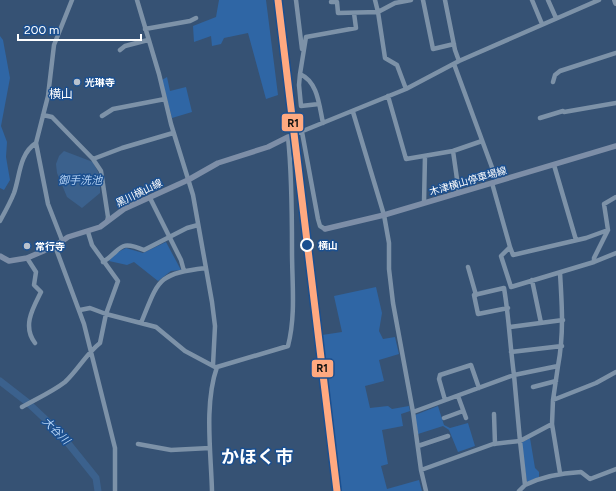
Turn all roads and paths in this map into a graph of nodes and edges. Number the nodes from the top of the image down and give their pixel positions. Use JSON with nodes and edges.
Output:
{"nodes":[{"id":1,"x":72,"y":0,"type":"edge"},
{"id":2,"x":138,"y":0,"type":"edge"},
{"id":3,"x":296,"y":0,"type":"edge"},
{"id":4,"x":375,"y":0,"type":"edge"},
{"id":5,"x":411,"y":0,"type":"edge"},
{"id":6,"x":423,"y":0,"type":"edge"},
{"id":7,"x":445,"y":0,"type":"edge"},
{"id":8,"x":533,"y":0,"type":"edge"},
{"id":9,"x":548,"y":0,"type":"edge"},
{"id":10,"x":598,"y":0,"type":"edge"},
{"id":11,"x":615,"y":0,"type":"edge"},
{"id":12,"x":394,"y":1,"type":"edge"},
{"id":13,"x":331,"y":2,"type":"dead end"},
{"id":14,"x":616,"y":3,"type":"edge"},
{"id":15,"x":378,"y":12,"type":"junction"},
{"id":16,"x":354,"y":13,"type":"junction"},
{"id":17,"x":196,"y":18,"type":"dead end"},
{"id":18,"x":556,"y":18,"type":"junction"},
{"id":19,"x":542,"y":24,"type":"junction"},
{"id":20,"x":146,"y":29,"type":"junction"},
{"id":21,"x":148,"y":40,"type":"junction"},
{"id":22,"x":454,"y":44,"type":"junction"},
{"id":23,"x":120,"y":50,"type":"dead end"},
{"id":24,"x":303,"y":53,"type":"junction"},
{"id":25,"x":616,"y":53,"type":"edge"},
{"id":26,"x":459,"y":61,"type":"junction"},
{"id":27,"x":454,"y":64,"type":"junction"},
{"id":28,"x":300,"y":74,"type":"junction"},
{"id":29,"x":553,"y":82,"type":"dead end"},
{"id":30,"x":406,"y":89,"type":"junction"},
{"id":31,"x":388,"y":96,"type":"junction"},
{"id":32,"x":165,"y":99,"type":"junction"},
{"id":33,"x":616,"y":103,"type":"edge"},
{"id":34,"x":319,"y":104,"type":"junction"},
{"id":35,"x":353,"y":112,"type":"junction"},
{"id":36,"x":43,"y":115,"type":"junction"},
{"id":37,"x":102,"y":116,"type":"dead end"},
{"id":38,"x":540,"y":118,"type":"dead end"},
{"id":39,"x":323,"y":123,"type":"junction"},
{"id":40,"x":302,"y":132,"type":"junction"},
{"id":41,"x":173,"y":133,"type":"junction"},
{"id":42,"x":288,"y":137,"type":"junction"},
{"id":43,"x":482,"y":141,"type":"junction"},
{"id":44,"x":36,"y":143,"type":"junction"},
{"id":45,"x":616,"y":146,"type":"edge"},
{"id":46,"x":453,"y":151,"type":"junction"},
{"id":47,"x":425,"y":156,"type":"junction"},
{"id":48,"x":93,"y":159,"type":"junction"},
{"id":49,"x":554,"y":165,"type":"junction"},
{"id":50,"x":188,"y":180,"type":"junction"},
{"id":51,"x":495,"y":182,"type":"junction"},
{"id":52,"x":459,"y":193,"type":"junction"},
{"id":53,"x":616,"y":197,"type":"edge"},
{"id":54,"x":150,"y":198,"type":"junction"},
{"id":55,"x":424,"y":203,"type":"junction"},
{"id":56,"x":384,"y":215,"type":"junction"},
{"id":57,"x":0,"y":221,"type":"edge"},
{"id":58,"x":107,"y":222,"type":"junction"},
{"id":59,"x":198,"y":225,"type":"junction"},
{"id":60,"x":325,"y":229,"type":"joint"},
{"id":61,"x":608,"y":230,"type":"junction"},
{"id":62,"x":88,"y":232,"type":"junction"},
{"id":63,"x":169,"y":237,"type":"junction"},
{"id":64,"x":62,"y":240,"type":"junction"},
{"id":65,"x":576,"y":240,"type":"junction"},
{"id":66,"x":55,"y":246,"type":"junction"},
{"id":67,"x":510,"y":247,"type":"junction"},
{"id":68,"x":616,"y":253,"type":"edge"},
{"id":69,"x":0,"y":256,"type":"edge"},
{"id":70,"x":27,"y":258,"type":"junction"},
{"id":71,"x":103,"y":262,"type":"junction"},
{"id":72,"x":594,"y":262,"type":"junction"},
{"id":73,"x":468,"y":267,"type":"dead end"},
{"id":74,"x":206,"y":268,"type":"junction"},
{"id":75,"x":184,"y":271,"type":"junction"},
{"id":76,"x":560,"y":273,"type":"junction"},
{"id":77,"x":532,"y":280,"type":"junction"},
{"id":78,"x":511,"y":287,"type":"junction"},
{"id":79,"x":504,"y":288,"type":"junction"},
{"id":80,"x":476,"y":295,"type":"junction"},
{"id":81,"x":508,"y":308,"type":"junction"},
{"id":82,"x":80,"y":310,"type":"junction"},
{"id":83,"x":106,"y":314,"type":"junction"},
{"id":84,"x":563,"y":320,"type":"junction"},
{"id":85,"x":141,"y":323,"type":"junction"},
{"id":86,"x":541,"y":323,"type":"junction"},
{"id":87,"x":510,"y":327,"type":"junction"},
{"id":88,"x":34,"y":343,"type":"dead end"},
{"id":89,"x":562,"y":346,"type":"junction"},
{"id":90,"x":91,"y":350,"type":"junction"},
{"id":91,"x":511,"y":352,"type":"junction"},
{"id":92,"x":215,"y":366,"type":"junction"},
{"id":93,"x":558,"y":366,"type":"junction"},
{"id":94,"x":616,"y":372,"type":"edge"},
{"id":95,"x":514,"y":375,"type":"junction"},
{"id":96,"x":556,"y":381,"type":"junction"},
{"id":97,"x":533,"y":387,"type":"dead end"},
{"id":98,"x":479,"y":388,"type":"junction"},
{"id":99,"x":458,"y":396,"type":"junction"},
{"id":100,"x":445,"y":400,"type":"junction"},
{"id":101,"x":553,"y":400,"type":"junction"},
{"id":102,"x":23,"y":407,"type":"dead end"},
{"id":103,"x":463,"y":411,"type":"junction"},
{"id":104,"x":413,"y":412,"type":"junction"},
{"id":105,"x":494,"y":414,"type":"dead end"},
{"id":106,"x":444,"y":418,"type":"dead end"},
{"id":107,"x":466,"y":418,"type":"dead end"},
{"id":108,"x":552,"y":424,"type":"junction"},
{"id":109,"x":448,"y":436,"type":"dead end"},
{"id":110,"x":520,"y":441,"type":"junction"},
{"id":111,"x":138,"y":444,"type":"dead end"},
{"id":112,"x":495,"y":444,"type":"junction"},
{"id":113,"x":418,"y":446,"type":"junction"},
{"id":114,"x":210,"y":448,"type":"junction"},
{"id":115,"x":616,"y":469,"type":"edge"},
{"id":116,"x":421,"y":470,"type":"junction"},
{"id":117,"x":560,"y":473,"type":"junction"},
{"id":118,"x":525,"y":485,"type":"junction"},
{"id":119,"x":115,"y":491,"type":"edge"},
{"id":120,"x":212,"y":491,"type":"edge"},
{"id":121,"x":426,"y":491,"type":"edge"},
{"id":122,"x":519,"y":491,"type":"edge"}],
"edges":[{"from":1,"to":36,"type":"street"},
{"from":2,"to":20,"type":"street"},
{"from":3,"to":24,"type":"street"},
{"from":4,"to":15,"type":"street"},
{"from":5,"to":12,"type":"street"},
{"from":6,"to":22,"type":"street"},
{"from":7,"to":22,"type":"street"},
{"from":8,"to":19,"type":"street"},
{"from":9,"to":18,"type":"street"},
{"from":10,"to":18,"type":"street"},
{"from":11,"to":14,"type":"highway"},
{"from":12,"to":15,"type":"street"},
{"from":13,"to":16,"type":"street"},
{"from":15,"to":16,"type":"street"},
{"from":15,"to":30,"type":"street"},
{"from":16,"to":24,"type":"street"},
{"from":17,"to":20,"type":"street"},
{"from":18,"to":19,"type":"street"},
{"from":19,"to":26,"type":"street"},
{"from":20,"to":21,"type":"street"},
{"from":21,"to":23,"type":"street"},
{"from":21,"to":32,"type":"street"},
{"from":22,"to":26,"type":"street"},
{"from":24,"to":28,"type":"street"},
{"from":25,"to":29,"type":"street"},
{"from":26,"to":27,"type":"street"},
{"from":27,"to":30,"type":"street"},
{"from":27,"to":43,"type":"street"},
{"from":28,"to":34,"type":"street"},
{"from":28,"to":34,"type":"street"},
{"from":30,"to":31,"type":"street"},
{"from":31,"to":35,"type":"street"},
{"from":31,"to":47,"type":"street"},
{"from":32,"to":37,"type":"street"},
{"from":32,"to":41,"type":"street"},
{"from":33,"to":38,"type":"street"},
{"from":34,"to":39,"type":"street"},
{"from":35,"to":39,"type":"street"},
{"from":35,"to":56,"type":"street"},
{"from":36,"to":44,"type":"street"},
{"from":36,"to":48,"type":"street"},
{"from":39,"to":40,"type":"street"},
{"from":40,"to":42,"type":"street"},
{"from":40,"to":60,"type":"street"},
{"from":41,"to":48,"type":"street"},
{"from":41,"to":50,"type":"street"},
{"from":42,"to":50,"type":"main road","name":"黒川横山線"},
{"from":42,"to":92,"type":"street"},
{"from":43,"to":46,"type":"street"},
{"from":43,"to":51,"type":"street"},
{"from":44,"to":57,"type":"street"},
{"from":44,"to":64,"type":"street"},
{"from":45,"to":49,"type":"main road","name":"木津横山停車場線"},
{"from":46,"to":47,"type":"street"},
{"from":46,"to":52,"type":"street"},
{"from":47,"to":55,"type":"street"},
{"from":48,"to":58,"type":"street"},
{"from":49,"to":51,"type":"main road","name":"木津横山停車場線"},
{"from":49,"to":65,"type":"street"},
{"from":50,"to":54,"type":"main road","name":"黒川横山線"},
{"from":50,"to":59,"type":"street"},
{"from":51,"to":52,"type":"main road","name":"木津横山停車場線"},
{"from":51,"to":67,"type":"street"},
{"from":52,"to":55,"type":"main road","name":"木津横山停車場線"},
{"from":53,"to":61,"type":"street"},
{"from":54,"to":58,"type":"main road","name":"黒川横山線"},
{"from":54,"to":63,"type":"street"},
{"from":55,"to":56,"type":"main road","name":"木津横山停車場線"},
{"from":56,"to":60,"type":"main road","name":"木津横山停車場線"},
{"from":56,"to":104,"type":"street"},
{"from":58,"to":62,"type":"main road","name":"黒川横山線"},
{"from":59,"to":63,"type":"street"},
{"from":59,"to":74,"type":"street"},
{"from":61,"to":65,"type":"street"},
{"from":61,"to":72,"type":"street"},
{"from":62,"to":64,"type":"main road","name":"黒川横山線"},
{"from":62,"to":71,"type":"street"},
{"from":63,"to":71,"type":"street"},
{"from":63,"to":75,"type":"street"},
{"from":64,"to":66,"type":"main road","name":"黒川横山線"},
{"from":65,"to":67,"type":"street"},
{"from":66,"to":70,"type":"main road","name":"黒川横山線"},
{"from":66,"to":82,"type":"street"},
{"from":67,"to":78,"type":"street"},
{"from":68,"to":72,"type":"street"},
{"from":69,"to":70,"type":"main road","name":"黒川横山線"},
{"from":70,"to":88,"type":"street"},
{"from":71,"to":83,"type":"street"},
{"from":72,"to":76,"type":"street"},
{"from":73,"to":80,"type":"street"},
{"from":74,"to":75,"type":"street"},
{"from":74,"to":92,"type":"street"},
{"from":75,"to":85,"type":"street"},
{"from":76,"to":77,"type":"street"},
{"from":76,"to":84,"type":"street"},
{"from":77,"to":78,"type":"street"},
{"from":77,"to":86,"type":"street"},
{"from":78,"to":79,"type":"street"},
{"from":79,"to":80,"type":"street"},
{"from":79,"to":81,"type":"street"},
{"from":80,"to":81,"type":"street"},
{"from":81,"to":87,"type":"street"},
{"from":82,"to":83,"type":"street"},
{"from":82,"to":90,"type":"street"},
{"from":83,"to":85,"type":"street"},
{"from":83,"to":90,"type":"street"},
{"from":84,"to":86,"type":"street"},
{"from":84,"to":89,"type":"street"},
{"from":85,"to":92,"type":"street"},
{"from":86,"to":87,"type":"street"},
{"from":87,"to":91,"type":"street"},
{"from":89,"to":91,"type":"street"},
{"from":89,"to":93,"type":"street"},
{"from":90,"to":102,"type":"street"},
{"from":90,"to":119,"type":"street"},
{"from":91,"to":95,"type":"street"},
{"from":92,"to":114,"type":"street"},
{"from":93,"to":95,"type":"street"},
{"from":93,"to":96,"type":"street"},
{"from":94,"to":101,"type":"street"},
{"from":95,"to":98,"type":"street"},
{"from":95,"to":110,"type":"street"},
{"from":96,"to":97,"type":"street"},
{"from":96,"to":101,"type":"street"},
{"from":98,"to":99,"type":"street"},
{"from":98,"to":100,"type":"street"},
{"from":99,"to":100,"type":"street"},
{"from":99,"to":103,"type":"street"},
{"from":100,"to":104,"type":"street"},
{"from":101,"to":108,"type":"street"},
{"from":103,"to":106,"type":"street"},
{"from":103,"to":107,"type":"street"},
{"from":104,"to":113,"type":"street"},
{"from":105,"to":112,"type":"street"},
{"from":108,"to":110,"type":"street"},
{"from":108,"to":117,"type":"street"},
{"from":109,"to":113,"type":"street"},
{"from":110,"to":112,"type":"street"},
{"from":110,"to":118,"type":"street"},
{"from":111,"to":114,"type":"street"},
{"from":112,"to":116,"type":"street"},
{"from":113,"to":116,"type":"street"},
{"from":114,"to":120,"type":"street"},
{"from":115,"to":117,"type":"street"},
{"from":116,"to":121,"type":"street"},
{"from":117,"to":118,"type":"street"},
{"from":118,"to":122,"type":"street"}]}
